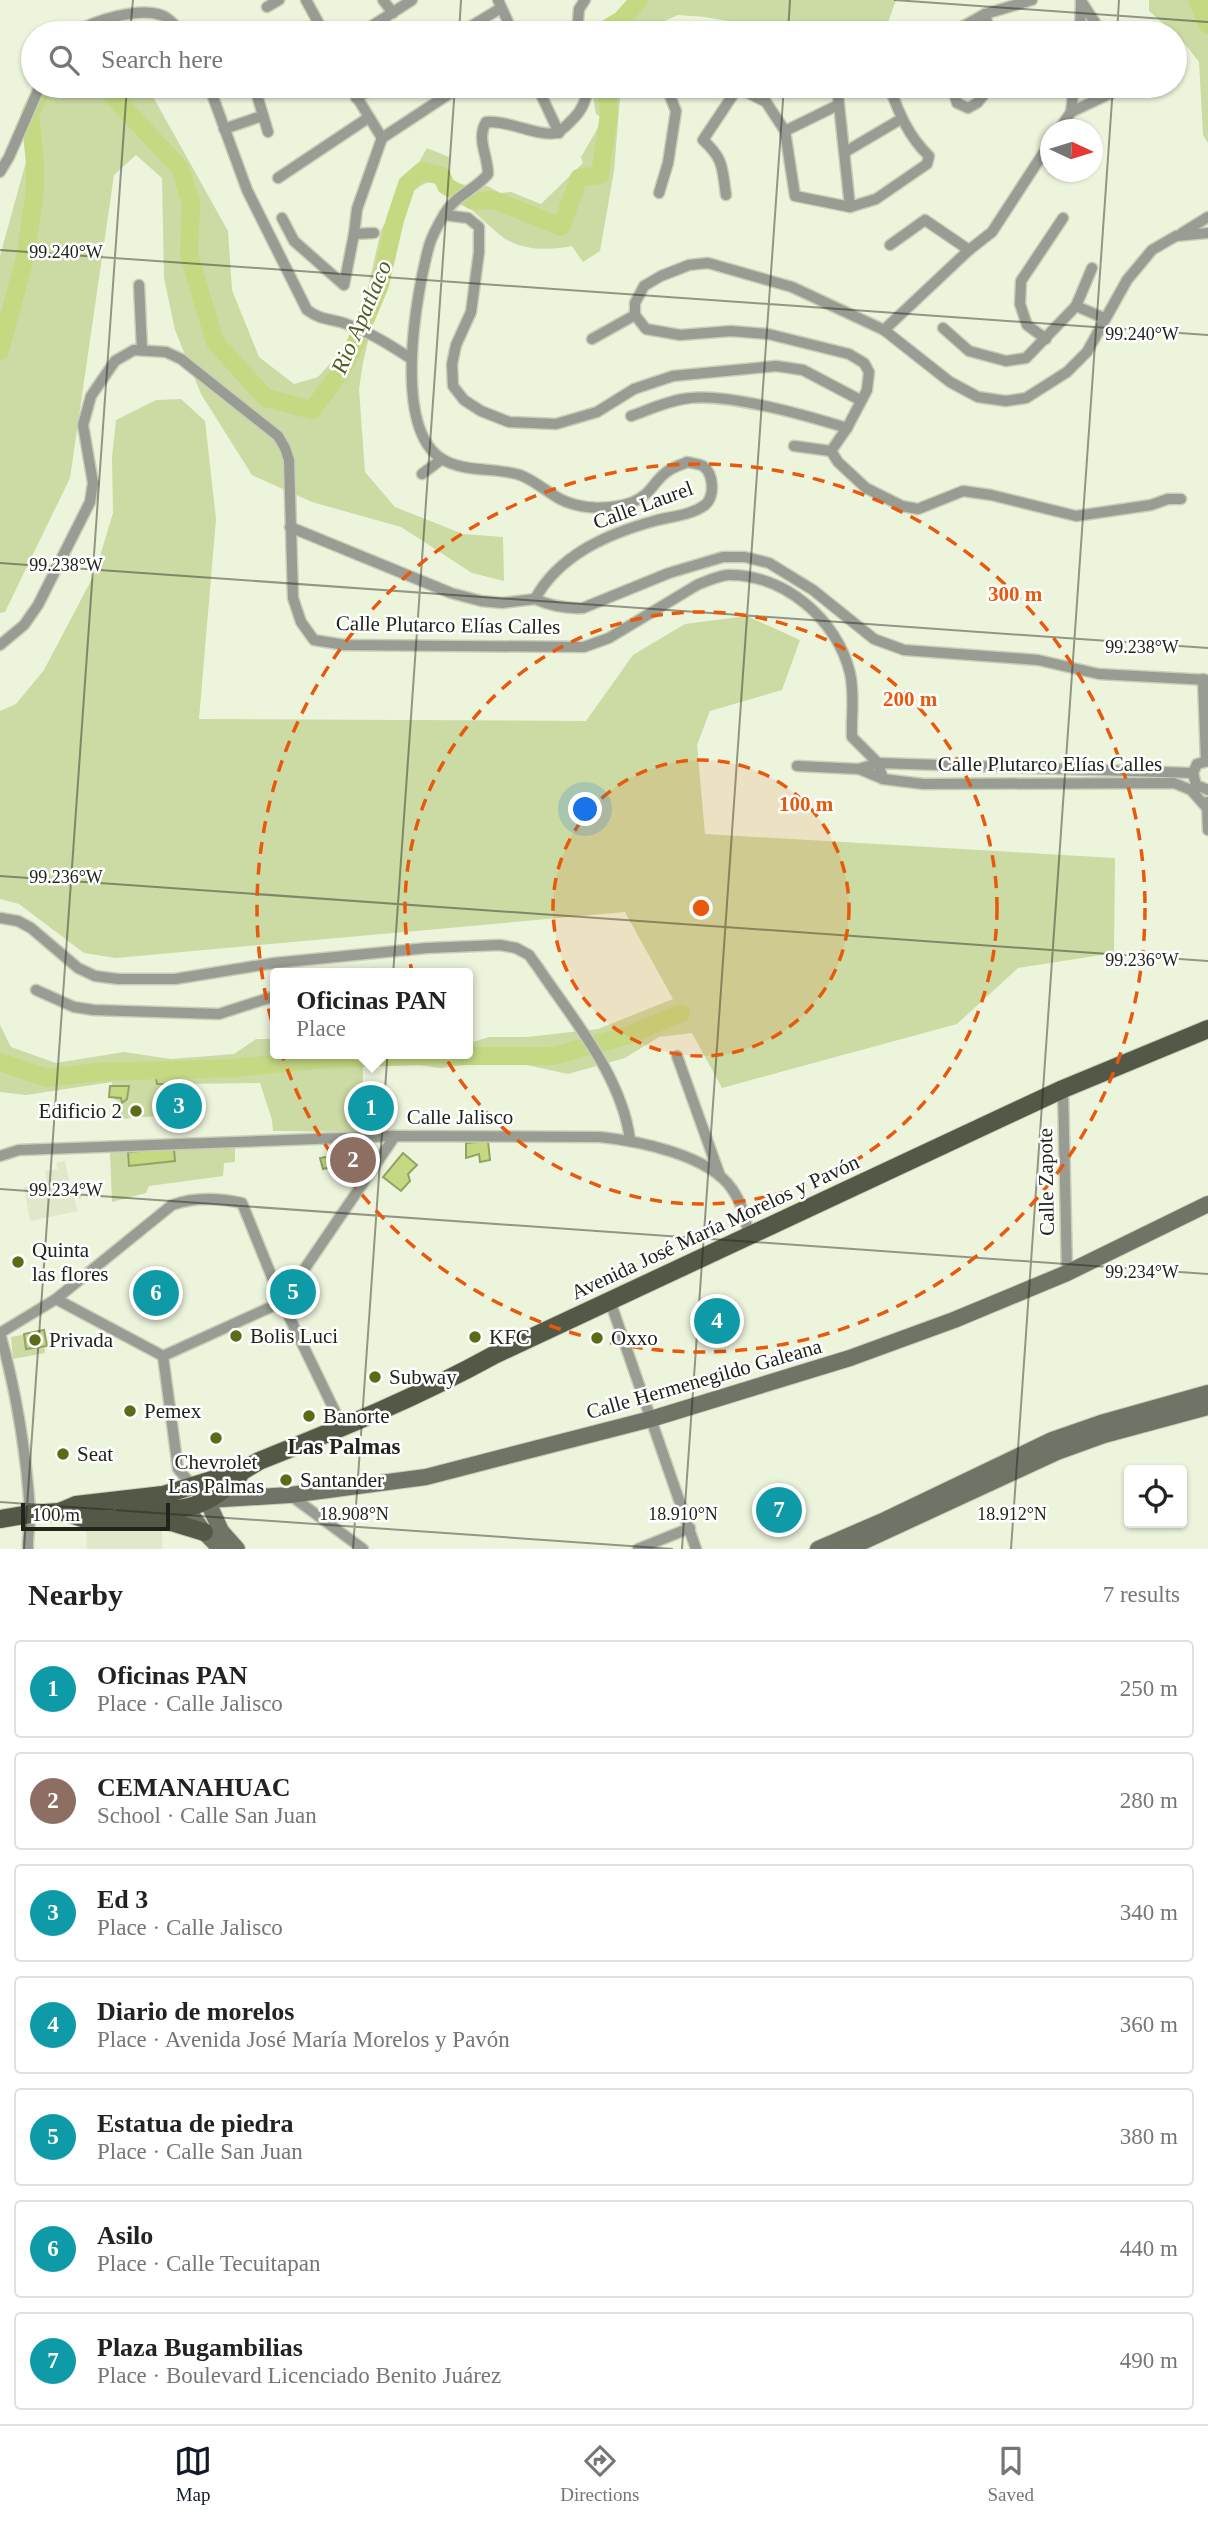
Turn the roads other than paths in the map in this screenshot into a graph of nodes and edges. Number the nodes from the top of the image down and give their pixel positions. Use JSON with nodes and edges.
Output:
{"nodes":[{"id":1,"x":279,"y":0,"type":"edge"},
{"id":2,"x":383,"y":0,"type":"edge"},
{"id":3,"x":412,"y":0,"type":"edge"},
{"id":4,"x":1032,"y":0,"type":"edge"},
{"id":5,"x":1081,"y":0,"type":"edge"},
{"id":6,"x":307,"y":1,"type":"edge"},
{"id":7,"x":499,"y":4,"type":"edge"},
{"id":8,"x":267,"y":8,"type":"dead end"},
{"id":9,"x":393,"y":13,"type":"junction"},
{"id":10,"x":985,"y":13,"type":"junction"},
{"id":11,"x":101,"y":21,"type":"edge"},
{"id":12,"x":170,"y":21,"type":"edge"},
{"id":13,"x":318,"y":21,"type":"edge"},
{"id":14,"x":380,"y":21,"type":"edge"},
{"id":15,"x":476,"y":21,"type":"edge"},
{"id":16,"x":507,"y":21,"type":"edge"},
{"id":17,"x":971,"y":21,"type":"edge"},
{"id":18,"x":987,"y":21,"type":"edge"},
{"id":19,"x":1080,"y":21,"type":"edge"},
{"id":20,"x":1094,"y":21,"type":"edge"},
{"id":21,"x":35,"y":98,"type":"edge"},
{"id":22,"x":213,"y":98,"type":"edge"},
{"id":23,"x":258,"y":98,"type":"edge"},
{"id":24,"x":356,"y":98,"type":"edge"},
{"id":25,"x":443,"y":98,"type":"edge"},
{"id":26,"x":543,"y":98,"type":"edge"},
{"id":27,"x":586,"y":98,"type":"edge"},
{"id":28,"x":671,"y":98,"type":"edge"},
{"id":29,"x":729,"y":98,"type":"edge"},
{"id":30,"x":759,"y":98,"type":"edge"},
{"id":31,"x":838,"y":98,"type":"edge"},
{"id":32,"x":893,"y":98,"type":"edge"},
{"id":33,"x":956,"y":98,"type":"edge"},
{"id":34,"x":981,"y":98,"type":"edge"},
{"id":35,"x":1073,"y":98,"type":"edge"},
{"id":36,"x":1101,"y":98,"type":"edge"},
{"id":37,"x":838,"y":104,"type":"junction"},
{"id":38,"x":1071,"y":112,"type":"junction"},
{"id":39,"x":262,"y":116,"type":"junction"},
{"id":40,"x":368,"y":118,"type":"junction"},
{"id":41,"x":901,"y":119,"type":"junction"},
{"id":42,"x":1066,"y":119,"type":"edge"},
{"id":43,"x":224,"y":129,"type":"junction"},
{"id":44,"x":785,"y":131,"type":"junction"},
{"id":45,"x":268,"y":132,"type":"dead end"},
{"id":46,"x":559,"y":132,"type":"junction"},
{"id":47,"x":382,"y":138,"type":"junction"},
{"id":48,"x":845,"y":152,"type":"junction"},
{"id":49,"x":1040,"y":160,"type":"edge"},
{"id":50,"x":0,"y":172,"type":"edge"},
{"id":51,"x":278,"y":178,"type":"dead end"},
{"id":52,"x":659,"y":193,"type":"dead end"},
{"id":53,"x":726,"y":195,"type":"dead end"},
{"id":54,"x":850,"y":206,"type":"junction"},
{"id":55,"x":444,"y":215,"type":"junction"},
{"id":56,"x":1208,"y":217,"type":"edge"},
{"id":57,"x":282,"y":218,"type":"dead end"},
{"id":58,"x":1063,"y":219,"type":"dead end"},
{"id":59,"x":374,"y":233,"type":"dead end"},
{"id":60,"x":1208,"y":233,"type":"edge"},
{"id":61,"x":354,"y":234,"type":"junction"},
{"id":62,"x":1176,"y":236,"type":"junction"},
{"id":63,"x":890,"y":245,"type":"dead end"},
{"id":64,"x":969,"y":250,"type":"junction"},
{"id":65,"x":1092,"y":268,"type":"dead end"},
{"id":66,"x":139,"y":285,"type":"dead end"},
{"id":67,"x":1076,"y":306,"type":"junction"},
{"id":68,"x":635,"y":315,"type":"junction"},
{"id":69,"x":1104,"y":318,"type":"junction"},
{"id":70,"x":943,"y":328,"type":"dead end"},
{"id":71,"x":884,"y":330,"type":"junction"},
{"id":72,"x":1046,"y":338,"type":"junction"},
{"id":73,"x":592,"y":339,"type":"dead end"},
{"id":74,"x":142,"y":350,"type":"junction"},
{"id":75,"x":410,"y":358,"type":"junction"},
{"id":76,"x":860,"y":400,"type":"junction"},
{"id":77,"x":631,"y":416,"type":"dead end"},
{"id":78,"x":847,"y":428,"type":"junction"},
{"id":79,"x":794,"y":446,"type":"dead end"},
{"id":80,"x":831,"y":451,"type":"junction"},
{"id":81,"x":442,"y":459,"type":"junction"},
{"id":82,"x":422,"y":474,"type":"dead end"},
{"id":83,"x":1181,"y":499,"type":"dead end"},
{"id":84,"x":290,"y":527,"type":"junction"},
{"id":85,"x":535,"y":599,"type":"junction"},
{"id":86,"x":0,"y":645,"type":"edge"},
{"id":87,"x":1205,"y":679,"type":"edge"},
{"id":88,"x":1207,"y":761,"type":"edge"},
{"id":89,"x":878,"y":763,"type":"junction"},
{"id":90,"x":797,"y":766,"type":"dead end"},
{"id":91,"x":859,"y":769,"type":"junction"},
{"id":92,"x":1193,"y":773,"type":"junction"},
{"id":93,"x":883,"y":779,"type":"junction"},
{"id":94,"x":1208,"y":790,"type":"edge"},
{"id":95,"x":1207,"y":808,"type":"edge"},
{"id":96,"x":1208,"y":830,"type":"edge"},
{"id":97,"x":0,"y":918,"type":"edge"},
{"id":98,"x":277,"y":968,"type":"edge"},
{"id":99,"x":270,"y":969,"type":"edge"},
{"id":100,"x":36,"y":990,"type":"dead end"},
{"id":101,"x":270,"y":998,"type":"edge"},
{"id":102,"x":1208,"y":1030,"type":"edge"},
{"id":103,"x":677,"y":1056,"type":"dead end"},
{"id":104,"x":1063,"y":1089,"type":"junction"},
{"id":105,"x":396,"y":1136,"type":"junction"},
{"id":106,"x":630,"y":1140,"type":"junction"},
{"id":107,"x":0,"y":1156,"type":"edge"},
{"id":108,"x":720,"y":1176,"type":"junction"},
{"id":109,"x":1208,"y":1204,"type":"edge"},
{"id":110,"x":749,"y":1235,"type":"junction"},
{"id":111,"x":1067,"y":1273,"type":"junction"},
{"id":112,"x":56,"y":1298,"type":"junction"},
{"id":113,"x":610,"y":1301,"type":"junction"},
{"id":114,"x":282,"y":1302,"type":"junction"},
{"id":115,"x":0,"y":1333,"type":"edge"},
{"id":116,"x":163,"y":1356,"type":"junction"},
{"id":117,"x":1208,"y":1393,"type":"edge"},
{"id":118,"x":1208,"y":1407,"type":"edge"},
{"id":119,"x":651,"y":1419,"type":"junction"},
{"id":120,"x":343,"y":1427,"type":"junction"},
{"id":121,"x":1055,"y":1446,"type":"junction"},
{"id":122,"x":244,"y":1469,"type":"junction"},
{"id":123,"x":192,"y":1485,"type":"junction"},
{"id":124,"x":290,"y":1495,"type":"junction"},
{"id":125,"x":207,"y":1500,"type":"junction"},
{"id":126,"x":187,"y":1509,"type":"junction"},
{"id":127,"x":62,"y":1511,"type":"junction"},
{"id":128,"x":30,"y":1514,"type":"junction"},
{"id":129,"x":0,"y":1519,"type":"edge"},
{"id":130,"x":690,"y":1528,"type":"junction"},
{"id":131,"x":211,"y":1542,"type":"edge"},
{"id":132,"x":28,"y":1549,"type":"edge"},
{"id":133,"x":237,"y":1549,"type":"edge"},
{"id":134,"x":363,"y":1549,"type":"edge"},
{"id":135,"x":638,"y":1549,"type":"edge"},
{"id":136,"x":696,"y":1549,"type":"edge"},
{"id":137,"x":818,"y":1549,"type":"edge"},
{"id":138,"x":847,"y":1549,"type":"edge"}],
"edges":[{"from":1,"to":8,"type":"street"},
{"from":2,"to":9,"type":"street"},
{"from":3,"to":9,"type":"street"},
{"from":4,"to":10,"type":"street"},
{"from":5,"to":19,"type":"street"},
{"from":5,"to":20,"type":"street"},
{"from":6,"to":13,"type":"street"},
{"from":7,"to":15,"type":"street"},
{"from":7,"to":16,"type":"street"},
{"from":9,"to":14,"type":"street"},
{"from":10,"to":17,"type":"street"},
{"from":10,"to":18,"type":"street"},
{"from":11,"to":12,"type":"street"},
{"from":21,"to":50,"type":"street"},
{"from":22,"to":43,"type":"street"},
{"from":23,"to":39,"type":"street"},
{"from":24,"to":40,"type":"street"},
{"from":25,"to":47,"type":"street"},
{"from":26,"to":46,"type":"street"},
{"from":27,"to":46,"type":"street"},
{"from":28,"to":52,"type":"street"},
{"from":29,"to":53,"type":"street"},
{"from":30,"to":44,"type":"street"},
{"from":31,"to":37,"type":"street"},
{"from":32,"to":41,"type":"street"},
{"from":33,"to":34,"type":"street"},
{"from":35,"to":38,"type":"street"},
{"from":36,"to":38,"type":"street"},
{"from":37,"to":44,"type":"street"},
{"from":37,"to":48,"type":"street"},
{"from":38,"to":42,"type":"street"},
{"from":39,"to":43,"type":"street"},
{"from":39,"to":45,"type":"street"},
{"from":40,"to":47,"type":"street"},
{"from":40,"to":51,"type":"street"},
{"from":41,"to":48,"type":"street"},
{"from":41,"to":54,"type":"street"},
{"from":43,"to":75,"type":"street"},
{"from":44,"to":54,"type":"street"},
{"from":46,"to":55,"type":"street"},
{"from":47,"to":61,"type":"street"},
{"from":48,"to":54,"type":"street"},
{"from":49,"to":64,"type":"street"},
{"from":55,"to":75,"type":"street"},
{"from":55,"to":76,"type":"street"},
{"from":56,"to":62,"type":"street"},
{"from":57,"to":61,"type":"street"},
{"from":58,"to":72,"type":"street"},
{"from":59,"to":61,"type":"street"},
{"from":60,"to":62,"type":"street"},
{"from":62,"to":69,"type":"street"},
{"from":63,"to":64,"type":"street"},
{"from":64,"to":71,"type":"street"},
{"from":65,"to":67,"type":"street"},
{"from":66,"to":74,"type":"street"},
{"from":67,"to":69,"type":"street"},
{"from":67,"to":72,"type":"street"},
{"from":68,"to":71,"type":"street"},
{"from":68,"to":73,"type":"street"},
{"from":68,"to":76,"type":"street"},
{"from":69,"to":71,"type":"street"},
{"from":70,"to":72,"type":"street"},
{"from":74,"to":84,"type":"street","name":"Calle Plutarco Elías Calles"},
{"from":74,"to":86,"type":"street"},
{"from":75,"to":81,"type":"street"},
{"from":76,"to":78,"type":"street"},
{"from":77,"to":78,"type":"street"},
{"from":78,"to":80,"type":"street"},
{"from":79,"to":80,"type":"street"},
{"from":80,"to":83,"type":"street"},
{"from":81,"to":82,"type":"street"},
{"from":81,"to":85,"type":"street","name":"Calle Laurel"},
{"from":84,"to":85,"type":"street"},
{"from":84,"to":89,"type":"street","name":"Calle Plutarco Elías Calles"},
{"from":85,"to":87,"type":"street"},
{"from":87,"to":88,"type":"street"},
{"from":88,"to":92,"type":"street"},
{"from":89,"to":91,"type":"street","name":"Calle Plutarco Elías Calles"},
{"from":89,"to":92,"type":"street","name":"Calle Plutarco Elías Calles"},
{"from":89,"to":93,"type":"street","name":"Calle Plutarco Elías Calles"},
{"from":90,"to":91,"type":"street","name":"Calle Plutarco Elías Calles"},
{"from":91,"to":93,"type":"street","name":"Calle Plutarco Elías Calles"},
{"from":92,"to":94,"type":"street"},
{"from":93,"to":95,"type":"street","name":"Calle Plutarco Elías Calles"},
{"from":94,"to":95,"type":"street"},
{"from":95,"to":96,"type":"street"},
{"from":97,"to":99,"type":"street"},
{"from":98,"to":106,"type":"street"},
{"from":100,"to":101,"type":"street"},
{"from":102,"to":104,"type":"main road","name":"Avenida José María Morelos y Pavón"},
{"from":103,"to":108,"type":"street"},
{"from":104,"to":110,"type":"main road","name":"Avenida José María Morelos y Pavón"},
{"from":104,"to":111,"type":"street","name":"Calle Zapote"},
{"from":105,"to":106,"type":"street","name":"Calle Jalisco"},
{"from":105,"to":107,"type":"street","name":"Calle Jalisco"},
{"from":105,"to":114,"type":"street"},
{"from":106,"to":108,"type":"street","name":"Calle Jalisco"},
{"from":108,"to":110,"type":"street","name":"Calle Jalisco"},
{"from":109,"to":111,"type":"street","name":"Calle Hermenegildo Galeana"},
{"from":110,"to":113,"type":"main road","name":"Avenida José María Morelos y Pavón"},
{"from":111,"to":119,"type":"street","name":"Calle Hermenegildo Galeana"},
{"from":112,"to":114,"type":"street"},
{"from":112,"to":115,"type":"street"},
{"from":112,"to":116,"type":"street"},
{"from":113,"to":119,"type":"street"},
{"from":113,"to":120,"type":"main road","name":"Avenida José María Morelos y Pavón"},
{"from":114,"to":116,"type":"street"},
{"from":114,"to":120,"type":"street"},
{"from":115,"to":128,"type":"street"},
{"from":116,"to":123,"type":"street"},
{"from":117,"to":121,"type":"street"},
{"from":118,"to":121,"type":"street"},
{"from":119,"to":124,"type":"street","name":"Calle Hermenegildo Galeana"},
{"from":119,"to":130,"type":"street"},
{"from":120,"to":122,"type":"main road","name":"Avenida José María Morelos y Pavón"},
{"from":121,"to":137,"type":"street"},
{"from":121,"to":138,"type":"street"},
{"from":122,"to":123,"type":"main road"},
{"from":122,"to":125,"type":"main road"},
{"from":123,"to":125,"type":"street"},
{"from":123,"to":127,"type":"main road"},
{"from":124,"to":125,"type":"street","name":"Calle Hermenegildo Galeana"},
{"from":124,"to":134,"type":"street"},
{"from":125,"to":126,"type":"main road"},
{"from":125,"to":133,"type":"street"},
{"from":126,"to":127,"type":"main road"},
{"from":126,"to":131,"type":"street"},
{"from":127,"to":128,"type":"main road"},
{"from":127,"to":131,"type":"main road"},
{"from":128,"to":129,"type":"main road"},
{"from":128,"to":132,"type":"street"},
{"from":130,"to":135,"type":"street"},
{"from":130,"to":136,"type":"street"}]}
